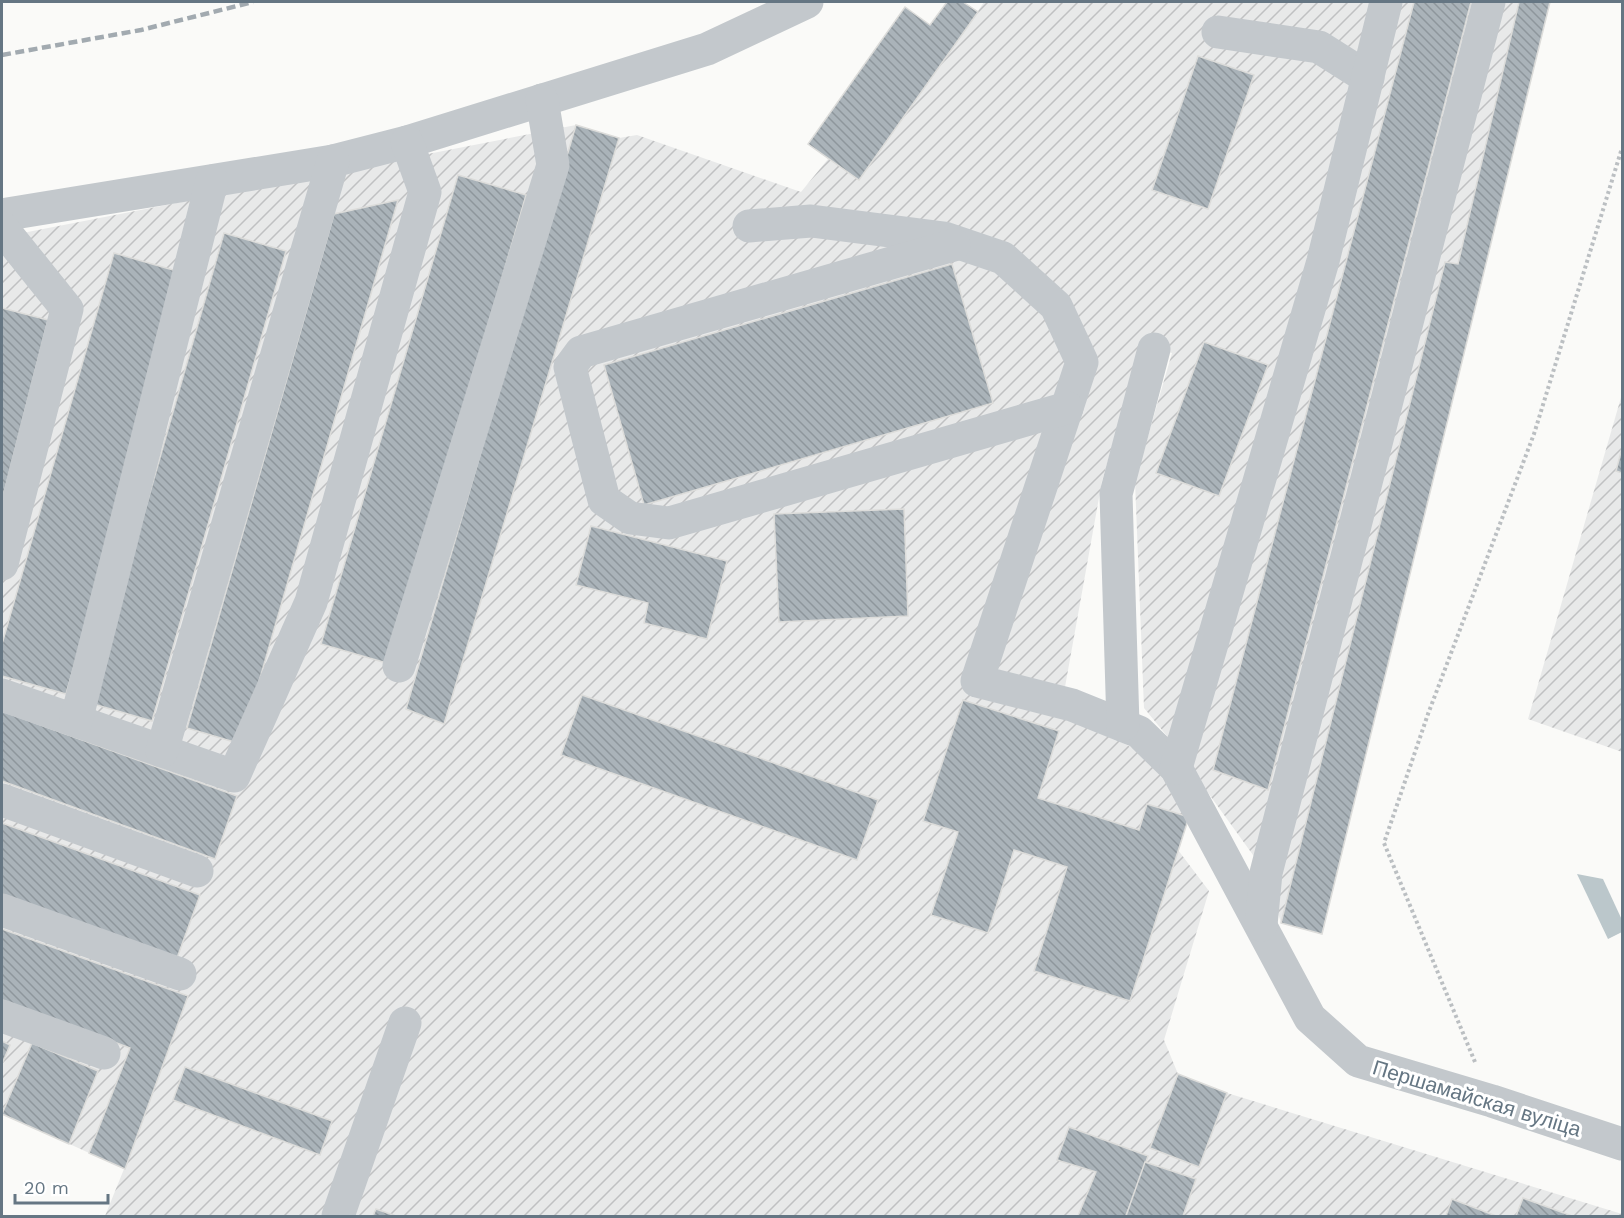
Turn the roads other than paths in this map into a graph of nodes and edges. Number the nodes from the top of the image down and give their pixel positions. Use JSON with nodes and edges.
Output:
{"nodes":[{"id":1,"x":807,"y":2,"type":"edge"},
{"id":2,"x":1386,"y":2,"type":"edge"},
{"id":3,"x":1489,"y":2,"type":"edge"},
{"id":4,"x":1218,"y":32,"type":"dead end"},
{"id":5,"x":1368,"y":78,"type":"junction"},
{"id":6,"x":542,"y":100,"type":"junction"},
{"id":7,"x":407,"y":142,"type":"junction"},
{"id":8,"x":333,"y":161,"type":"junction"},
{"id":9,"x":212,"y":181,"type":"junction"},
{"id":10,"x":2,"y":215,"type":"edge"},
{"id":11,"x":749,"y":226,"type":"dead end"},
{"id":12,"x":2,"y":228,"type":"edge"},
{"id":13,"x":959,"y":243,"type":"junction"},
{"id":14,"x":1154,"y":349,"type":"dead end"},
{"id":15,"x":1067,"y":408,"type":"junction"},
{"id":16,"x":2,"y":564,"type":"edge"},
{"id":17,"x":399,"y":666,"type":"dead end"},
{"id":18,"x":2,"y":695,"type":"edge"},
{"id":19,"x":76,"y":721,"type":"junction"},
{"id":20,"x":1123,"y":725,"type":"junction"},
{"id":21,"x":162,"y":751,"type":"junction"},
{"id":22,"x":1176,"y":768,"type":"junction"},
{"id":23,"x":2,"y":800,"type":"edge"},
{"id":24,"x":197,"y":871,"type":"dead end"},
{"id":25,"x":2,"y":910,"type":"edge"},
{"id":26,"x":1261,"y":925,"type":"junction"},
{"id":27,"x":180,"y":974,"type":"dead end"},
{"id":28,"x":2,"y":1016,"type":"edge"},
{"id":29,"x":405,"y":1023,"type":"dead end"},
{"id":30,"x":104,"y":1053,"type":"dead end"},
{"id":31,"x":1623,"y":1144,"type":"edge"},
{"id":32,"x":338,"y":1216,"type":"edge"}],
"edges":[{"from":1,"to":6,"type":"lane"},
{"from":2,"to":5,"type":"lane"},
{"from":3,"to":26,"type":"lane"},
{"from":4,"to":5,"type":"lane"},
{"from":5,"to":22,"type":"lane"},
{"from":6,"to":7,"type":"lane"},
{"from":6,"to":17,"type":"lane"},
{"from":7,"to":8,"type":"lane"},
{"from":7,"to":21,"type":"lane"},
{"from":8,"to":9,"type":"lane"},
{"from":8,"to":21,"type":"lane"},
{"from":9,"to":10,"type":"lane"},
{"from":9,"to":19,"type":"lane"},
{"from":11,"to":13,"type":"lane"},
{"from":12,"to":16,"type":"lane"},
{"from":13,"to":15,"type":"lane"},
{"from":13,"to":15,"type":"lane"},
{"from":14,"to":20,"type":"lane"},
{"from":15,"to":20,"type":"lane"},
{"from":18,"to":19,"type":"lane"},
{"from":19,"to":21,"type":"lane"},
{"from":20,"to":22,"type":"lane"},
{"from":22,"to":26,"type":"lane"},
{"from":23,"to":24,"type":"lane"},
{"from":25,"to":27,"type":"lane"},
{"from":26,"to":31,"type":"lane","name":"Першамайская вуліца"},
{"from":28,"to":30,"type":"lane"},
{"from":29,"to":32,"type":"lane"}]}
